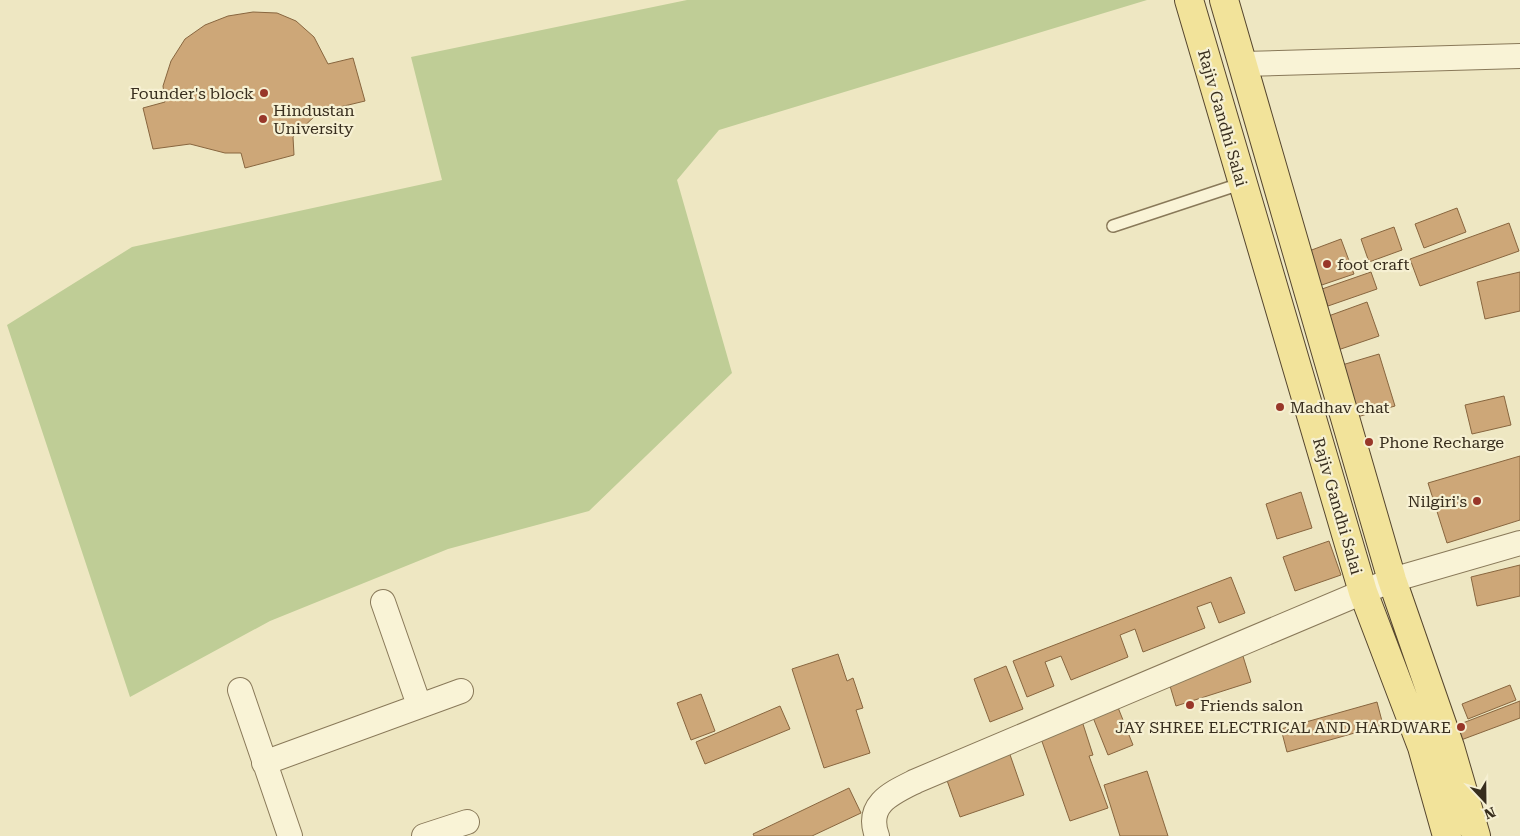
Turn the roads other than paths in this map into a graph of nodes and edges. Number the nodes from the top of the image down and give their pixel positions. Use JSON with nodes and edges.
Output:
{"nodes":[{"id":1,"x":1189,"y":0,"type":"edge"},
{"id":2,"x":1224,"y":0,"type":"edge"},
{"id":3,"x":1520,"y":56,"type":"edge"},
{"id":4,"x":1242,"y":64,"type":"junction"},
{"id":5,"x":1243,"y":183,"type":"junction"},
{"id":6,"x":1113,"y":226,"type":"dead end"},
{"id":7,"x":1520,"y":542,"type":"edge"},
{"id":8,"x":1392,"y":580,"type":"junction"},
{"id":9,"x":1363,"y":592,"type":"junction"},
{"id":10,"x":383,"y":602,"type":"dead end"},
{"id":11,"x":240,"y":690,"type":"dead end"},
{"id":12,"x":462,"y":691,"type":"dead end"},
{"id":13,"x":419,"y":705,"type":"junction"},
{"id":14,"x":264,"y":763,"type":"junction"},
{"id":15,"x":467,"y":822,"type":"dead end"},
{"id":16,"x":290,"y":836,"type":"edge"},
{"id":17,"x":424,"y":836,"type":"edge"},
{"id":18,"x":877,"y":836,"type":"edge"},
{"id":19,"x":1447,"y":836,"type":"edge"},
{"id":20,"x":1476,"y":836,"type":"edge"}],
"edges":[{"from":1,"to":5,"type":"main road","name":"Rajiv Gandhi Salai"},
{"from":2,"to":4,"type":"main road","name":"Rajiv Gandhi Salai"},
{"from":3,"to":4,"type":"street"},
{"from":4,"to":8,"type":"main road","name":"Rajiv Gandhi Salai"},
{"from":5,"to":6,"type":"lane"},
{"from":5,"to":9,"type":"main road","name":"Rajiv Gandhi Salai"},
{"from":7,"to":8,"type":"street"},
{"from":8,"to":9,"type":"street"},
{"from":8,"to":20,"type":"main road","name":"Rajiv Gandhi Salai"},
{"from":9,"to":18,"type":"street"},
{"from":9,"to":19,"type":"main road","name":"Rajiv Gandhi Salai"},
{"from":10,"to":13,"type":"street"},
{"from":11,"to":14,"type":"street"},
{"from":12,"to":13,"type":"street"},
{"from":13,"to":14,"type":"street"},
{"from":14,"to":16,"type":"street"},
{"from":15,"to":17,"type":"street"}]}
